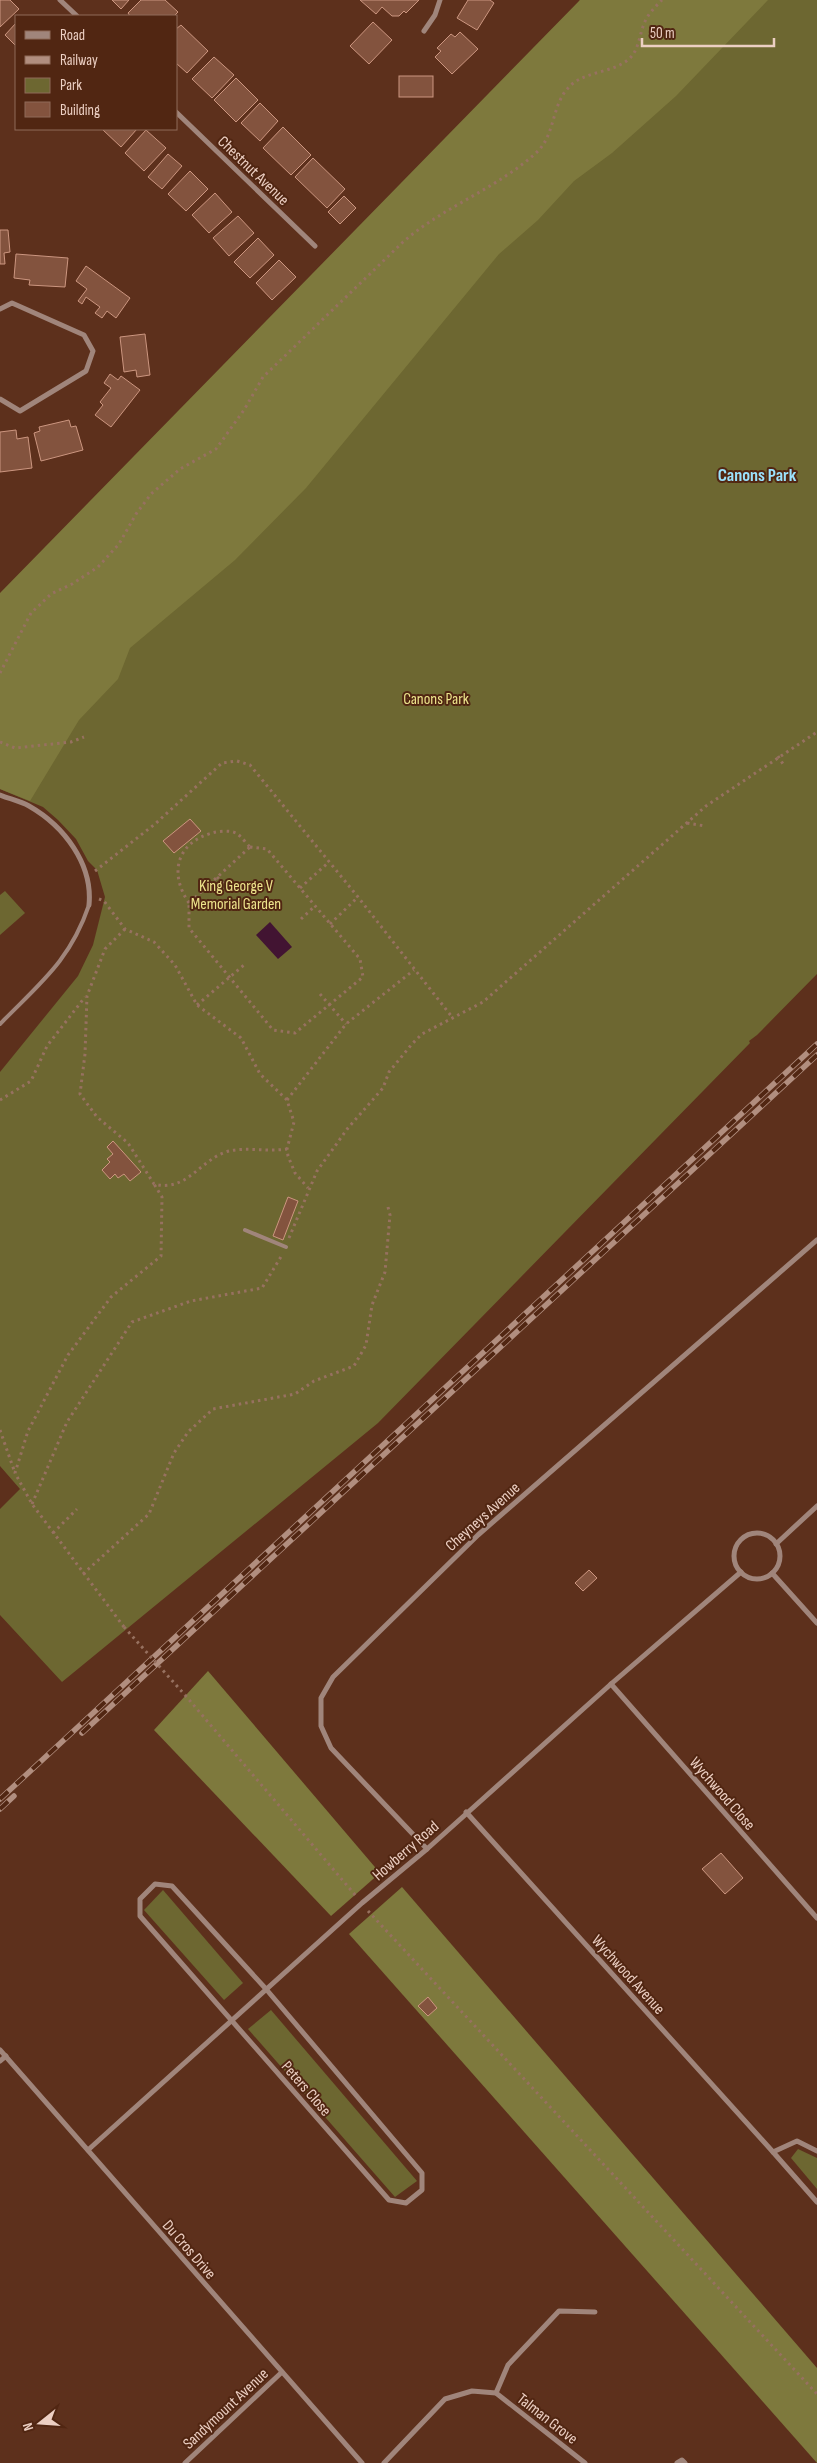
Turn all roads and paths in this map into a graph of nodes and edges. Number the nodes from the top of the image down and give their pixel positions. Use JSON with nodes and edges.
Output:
{"nodes":[{"id":1,"x":60,"y":0,"type":"edge"},
{"id":2,"x":440,"y":0,"type":"edge"},
{"id":3,"x":662,"y":0,"type":"edge"},
{"id":4,"x":76,"y":15,"type":"edge"},
{"id":5,"x":424,"y":30,"type":"dead end"},
{"id":6,"x":178,"y":114,"type":"edge"},
{"id":7,"x":315,"y":246,"type":"dead end"},
{"id":8,"x":0,"y":309,"type":"edge"},
{"id":9,"x":0,"y":399,"type":"edge"},
{"id":10,"x":0,"y":673,"type":"edge"},
{"id":11,"x":817,"y":732,"type":"edge"},
{"id":12,"x":84,"y":737,"type":"dead end"},
{"id":13,"x":0,"y":742,"type":"edge"},
{"id":14,"x":778,"y":756,"type":"junction"},
{"id":15,"x":783,"y":764,"type":"dead end"},
{"id":16,"x":0,"y":795,"type":"edge"},
{"id":17,"x":686,"y":823,"type":"junction"},
{"id":18,"x":705,"y":826,"type":"dead end"},
{"id":19,"x":250,"y":846,"type":"junction"},
{"id":20,"x":329,"y":862,"type":"junction"},
{"id":21,"x":217,"y":877,"type":"junction"},
{"id":22,"x":88,"y":878,"type":"junction"},
{"id":23,"x":228,"y":888,"type":"dead end"},
{"id":24,"x":300,"y":888,"type":"junction"},
{"id":25,"x":90,"y":894,"type":"junction"},
{"id":26,"x":358,"y":897,"type":"junction"},
{"id":27,"x":189,"y":903,"type":"junction"},
{"id":28,"x":89,"y":905,"type":"joint"},
{"id":29,"x":315,"y":906,"type":"junction"},
{"id":30,"x":301,"y":919,"type":"dead end"},
{"id":31,"x":330,"y":924,"type":"junction"},
{"id":32,"x":125,"y":929,"type":"junction"},
{"id":33,"x":244,"y":965,"type":"dead end"},
{"id":34,"x":414,"y":970,"type":"junction"},
{"id":35,"x":229,"y":978,"type":"junction"},
{"id":36,"x":320,"y":994,"type":"dead end"},
{"id":37,"x":86,"y":996,"type":"junction"},
{"id":38,"x":197,"y":1005,"type":"junction"},
{"id":39,"x":330,"y":1006,"type":"junction"},
{"id":40,"x":452,"y":1018,"type":"junction"},
{"id":41,"x":0,"y":1024,"type":"edge"},
{"id":42,"x":346,"y":1024,"type":"junction"},
{"id":43,"x":0,"y":1100,"type":"edge"},
{"id":44,"x":287,"y":1100,"type":"junction"},
{"id":45,"x":286,"y":1149,"type":"junction"},
{"id":46,"x":154,"y":1184,"type":"junction"},
{"id":47,"x":308,"y":1188,"type":"junction"},
{"id":48,"x":388,"y":1207,"type":"dead end"},
{"id":49,"x":245,"y":1230,"type":"dead end"},
{"id":50,"x":817,"y":1240,"type":"edge"},
{"id":51,"x":286,"y":1247,"type":"junction"},
{"id":52,"x":0,"y":1430,"type":"edge"},
{"id":53,"x":15,"y":1473,"type":"junction"},
{"id":54,"x":32,"y":1504,"type":"junction"},
{"id":55,"x":817,"y":1506,"type":"edge"},
{"id":56,"x":77,"y":1509,"type":"dead end"},
{"id":57,"x":53,"y":1533,"type":"junction"},
{"id":58,"x":776,"y":1544,"type":"junction"},
{"id":59,"x":740,"y":1572,"type":"junction"},
{"id":60,"x":772,"y":1573,"type":"junction"},
{"id":61,"x":83,"y":1574,"type":"junction"},
{"id":62,"x":817,"y":1623,"type":"edge"},
{"id":63,"x":611,"y":1684,"type":"junction"},
{"id":64,"x":466,"y":1812,"type":"junction"},
{"id":65,"x":427,"y":1849,"type":"junction"},
{"id":66,"x":362,"y":1903,"type":"junction"},
{"id":67,"x":817,"y":1918,"type":"edge"},
{"id":68,"x":266,"y":1990,"type":"junction"},
{"id":69,"x":230,"y":2020,"type":"junction"},
{"id":70,"x":0,"y":2050,"type":"edge"},
{"id":71,"x":6,"y":2056,"type":"junction"},
{"id":72,"x":0,"y":2061,"type":"edge"},
{"id":73,"x":88,"y":2150,"type":"junction"},
{"id":74,"x":817,"y":2151,"type":"edge"},
{"id":75,"x":773,"y":2152,"type":"junction"},
{"id":76,"x":817,"y":2202,"type":"edge"},
{"id":77,"x":595,"y":2312,"type":"dead end"},
{"id":78,"x":282,"y":2372,"type":"junction"},
{"id":79,"x":496,"y":2393,"type":"junction"},
{"id":80,"x":817,"y":2394,"type":"edge"},
{"id":81,"x":185,"y":2463,"type":"edge"},
{"id":82,"x":361,"y":2463,"type":"edge"},
{"id":83,"x":384,"y":2463,"type":"edge"},
{"id":84,"x":585,"y":2463,"type":"edge"},
{"id":85,"x":677,"y":2463,"type":"edge"},
{"id":86,"x":685,"y":2463,"type":"edge"}],
"edges":[{"from":1,"to":4,"type":"street"},
{"from":2,"to":5,"type":"street"},
{"from":3,"to":10,"type":"path"},
{"from":6,"to":7,"type":"street","name":"Chestnut Avenue"},
{"from":8,"to":9,"type":"street"},
{"from":11,"to":14,"type":"path"},
{"from":12,"to":13,"type":"path"},
{"from":14,"to":15,"type":"path"},
{"from":14,"to":17,"type":"path"},
{"from":16,"to":22,"type":"street"},
{"from":17,"to":18,"type":"path"},
{"from":17,"to":40,"type":"path"},
{"from":19,"to":21,"type":"path"},
{"from":19,"to":24,"type":"path"},
{"from":19,"to":27,"type":"path"},
{"from":20,"to":22,"type":"path"},
{"from":20,"to":24,"type":"path"},
{"from":20,"to":26,"type":"path"},
{"from":21,"to":23,"type":"path"},
{"from":21,"to":27,"type":"path"},
{"from":22,"to":25,"type":"street"},
{"from":24,"to":29,"type":"path"},
{"from":25,"to":28,"type":"street"},
{"from":25,"to":32,"type":"path"},
{"from":26,"to":31,"type":"path"},
{"from":26,"to":34,"type":"path"},
{"from":27,"to":35,"type":"path"},
{"from":28,"to":41,"type":"lane"},
{"from":29,"to":30,"type":"path"},
{"from":29,"to":31,"type":"path"},
{"from":31,"to":39,"type":"path"},
{"from":32,"to":37,"type":"path"},
{"from":32,"to":38,"type":"path"},
{"from":33,"to":35,"type":"path"},
{"from":34,"to":40,"type":"path"},
{"from":34,"to":42,"type":"path"},
{"from":35,"to":38,"type":"path"},
{"from":35,"to":39,"type":"path"},
{"from":36,"to":39,"type":"path"},
{"from":37,"to":43,"type":"path"},
{"from":37,"to":46,"type":"path"},
{"from":38,"to":44,"type":"path"},
{"from":39,"to":42,"type":"path"},
{"from":40,"to":47,"type":"path"},
{"from":42,"to":44,"type":"path"},
{"from":44,"to":45,"type":"path"},
{"from":45,"to":46,"type":"path"},
{"from":45,"to":47,"type":"path"},
{"from":46,"to":53,"type":"path"},
{"from":47,"to":51,"type":"path"},
{"from":48,"to":61,"type":"path"},
{"from":49,"to":51,"type":"lane"},
{"from":50,"to":65,"type":"street","name":"Cheyneys Avenue"},
{"from":51,"to":54,"type":"path"},
{"from":52,"to":53,"type":"path"},
{"from":53,"to":54,"type":"path"},
{"from":54,"to":57,"type":"path"},
{"from":55,"to":58,"type":"street"},
{"from":56,"to":57,"type":"path"},
{"from":57,"to":61,"type":"path"},
{"from":58,"to":59,"type":"street"},
{"from":58,"to":60,"type":"street"},
{"from":59,"to":60,"type":"street"},
{"from":59,"to":63,"type":"street","name":"Howberry Road"},
{"from":60,"to":62,"type":"street"},
{"from":61,"to":66,"type":"path","bridge":true},
{"from":63,"to":64,"type":"street","name":"Howberry Road"},
{"from":63,"to":67,"type":"street","name":"Wychwood Close"},
{"from":64,"to":65,"type":"street","name":"Howberry Road"},
{"from":64,"to":75,"type":"street","name":"Wychwood Avenue"},
{"from":65,"to":66,"type":"street","name":"Howberry Road"},
{"from":66,"to":68,"type":"street","name":"Howberry Road"},
{"from":66,"to":80,"type":"path"},
{"from":68,"to":69,"type":"street","name":"Howberry Road"},
{"from":68,"to":69,"type":"street","name":"Peters Close"},
{"from":68,"to":69,"type":"street","name":"Peters Close"},
{"from":69,"to":73,"type":"street","name":"Howberry Road"},
{"from":70,"to":71,"type":"street","name":"Du Cros Drive"},
{"from":71,"to":72,"type":"street"},
{"from":71,"to":73,"type":"street","name":"Du Cros Drive"},
{"from":73,"to":78,"type":"street","name":"Du Cros Drive"},
{"from":74,"to":75,"type":"street"},
{"from":75,"to":76,"type":"street","name":"Wychwood Avenue"},
{"from":77,"to":79,"type":"street","name":"Talman Grove"},
{"from":78,"to":81,"type":"street","name":"Sandymount Avenue"},
{"from":78,"to":82,"type":"street","name":"Du Cros Drive"},
{"from":79,"to":83,"type":"street","name":"Talman Grove"},
{"from":79,"to":84,"type":"street","name":"Talman Grove"},
{"from":85,"to":86,"type":"street"}]}
